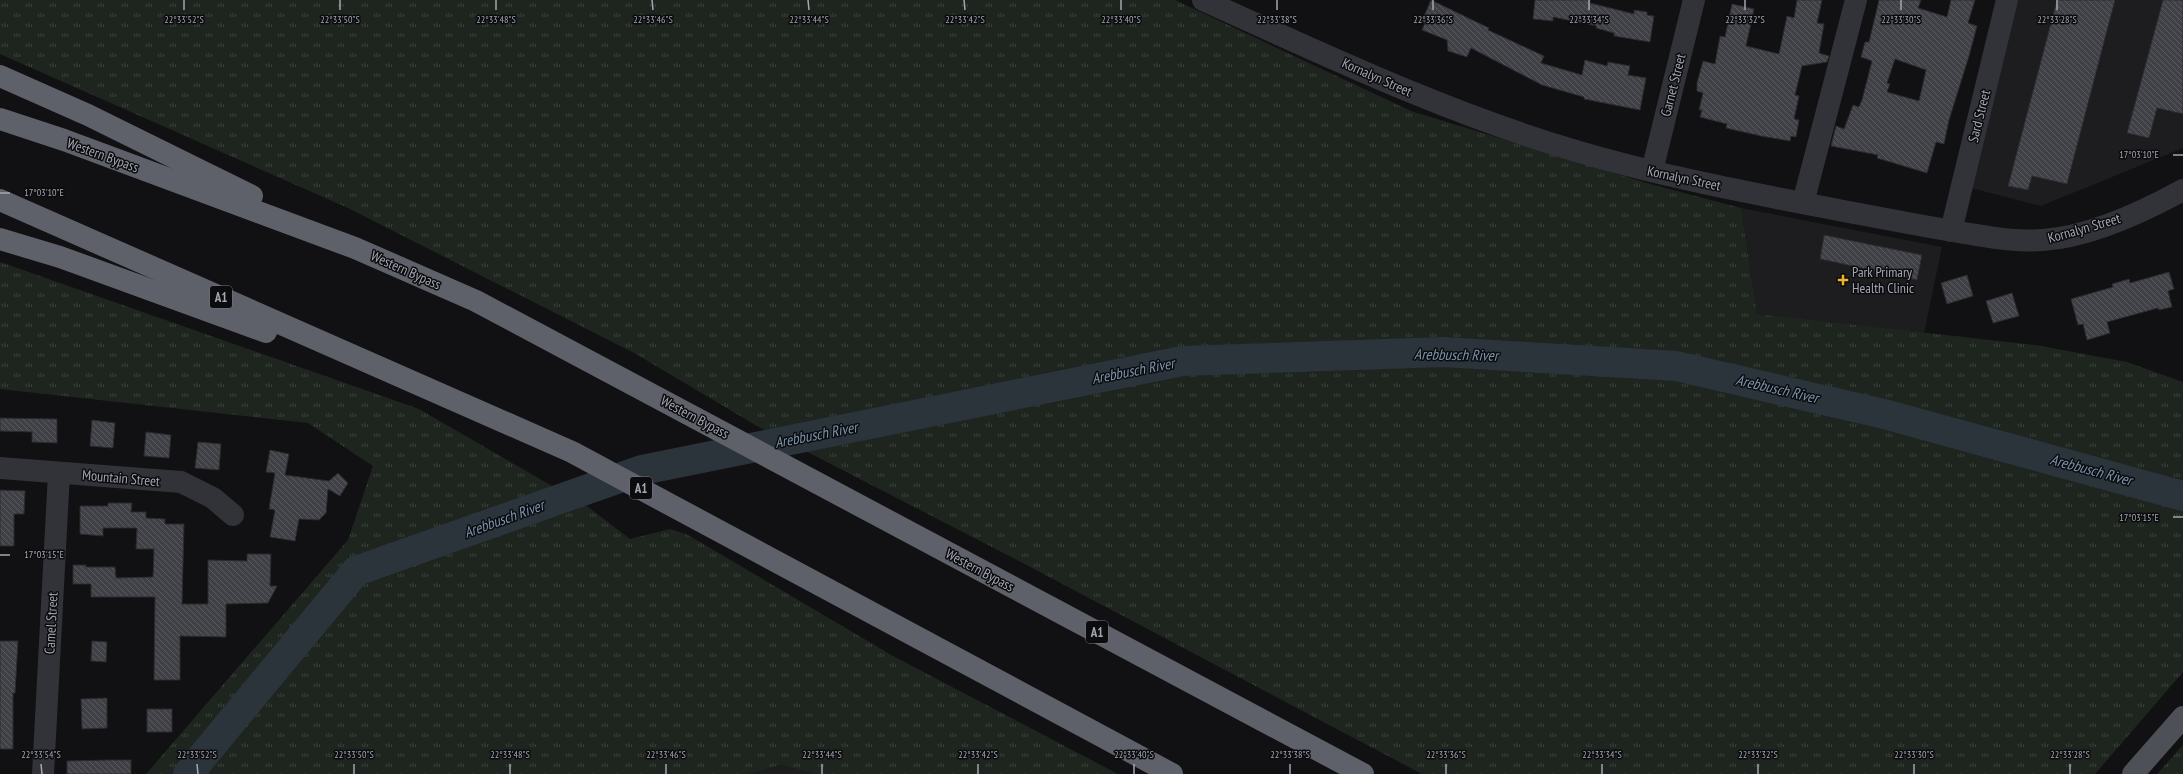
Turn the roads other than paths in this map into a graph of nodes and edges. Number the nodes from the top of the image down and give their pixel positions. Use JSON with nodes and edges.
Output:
{"nodes":[{"id":1,"x":1694,"y":0,"type":"edge"},
{"id":2,"x":1856,"y":0,"type":"edge"},
{"id":3,"x":2007,"y":0,"type":"edge"},
{"id":4,"x":1215,"y":3,"type":"edge"},
{"id":5,"x":0,"y":76,"type":"edge"},
{"id":6,"x":0,"y":119,"type":"edge"},
{"id":7,"x":1652,"y":171,"type":"junction"},
{"id":8,"x":2183,"y":190,"type":"edge"},
{"id":9,"x":0,"y":200,"type":"edge"},
{"id":10,"x":1802,"y":203,"type":"junction"},
{"id":11,"x":1950,"y":231,"type":"junction"},
{"id":12,"x":0,"y":238,"type":"edge"},
{"id":13,"x":355,"y":248,"type":"junction"},
{"id":14,"x":443,"y":395,"type":"junction"},
{"id":15,"x":0,"y":468,"type":"edge"},
{"id":16,"x":59,"y":472,"type":"junction"},
{"id":17,"x":233,"y":515,"type":"dead end"},
{"id":18,"x":2183,"y":717,"type":"edge"},
{"id":19,"x":43,"y":774,"type":"edge"},
{"id":20,"x":1172,"y":774,"type":"edge"},
{"id":21,"x":1362,"y":774,"type":"edge"},
{"id":22,"x":2133,"y":774,"type":"edge"}],
"edges":[{"from":1,"to":7,"type":"street","name":"Garnet Street"},
{"from":2,"to":10,"type":"street"},
{"from":3,"to":11,"type":"street","name":"Sard Street"},
{"from":4,"to":7,"type":"street","name":"Kornalyn Street"},
{"from":5,"to":13,"type":"highway"},
{"from":6,"to":13,"type":"highway","name":"Western Bypass","number":"A1"},
{"from":7,"to":10,"type":"street","name":"Kornalyn Street"},
{"from":8,"to":11,"type":"street","name":"Kornalyn Street"},
{"from":9,"to":14,"type":"highway","number":"A1"},
{"from":10,"to":11,"type":"street","name":"Kornalyn Street"},
{"from":12,"to":14,"type":"highway"},
{"from":13,"to":21,"type":"highway","name":"Western Bypass","number":"A1"},
{"from":14,"to":20,"type":"highway","number":"A1"},
{"from":15,"to":16,"type":"street","name":"Mountain Street"},
{"from":16,"to":17,"type":"street","name":"Mountain Street"},
{"from":16,"to":19,"type":"street","name":"Camel Street"},
{"from":18,"to":22,"type":"main road"}]}
